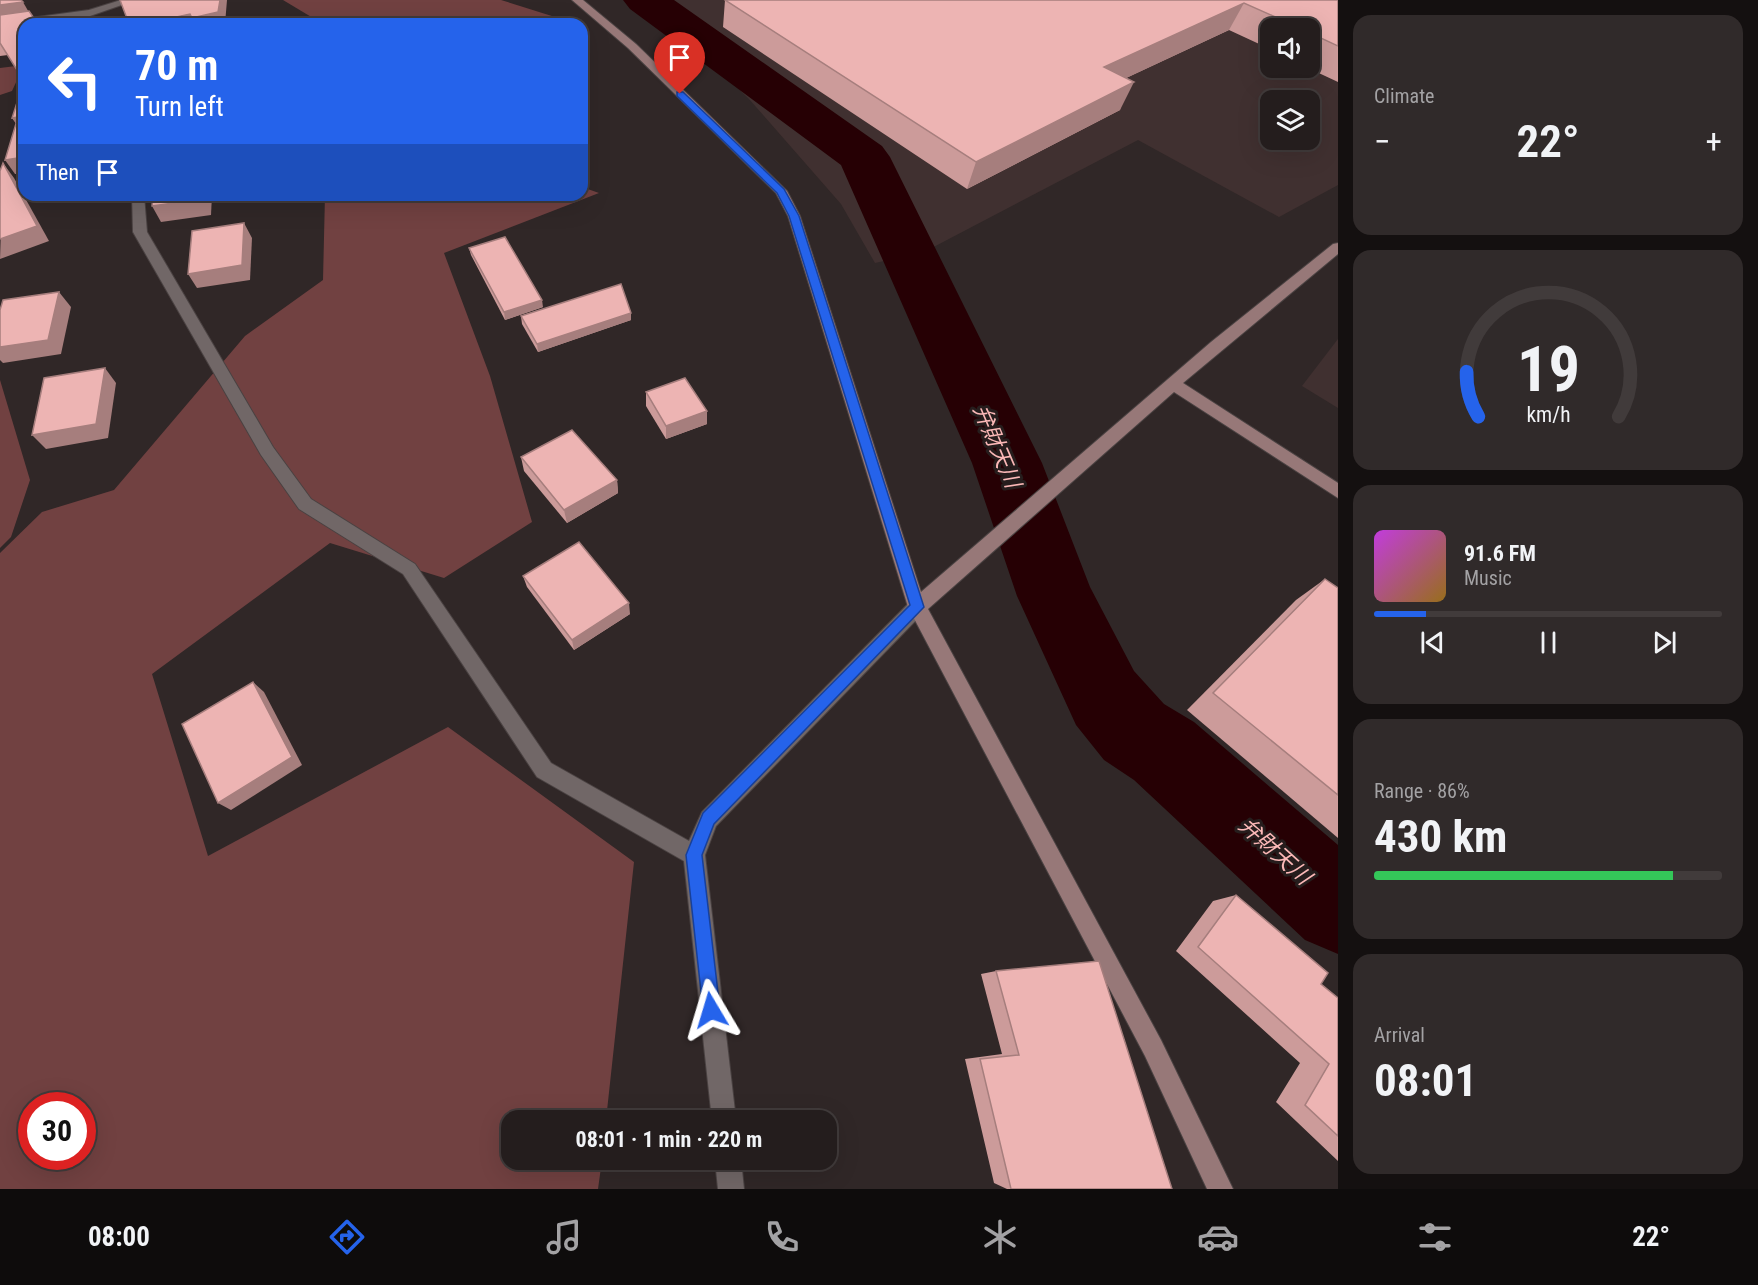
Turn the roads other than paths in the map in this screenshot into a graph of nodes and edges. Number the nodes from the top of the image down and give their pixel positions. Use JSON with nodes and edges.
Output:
{"nodes":[{"id":1,"x":131,"y":0,"type":"edge"},
{"id":2,"x":577,"y":0,"type":"edge"},
{"id":3,"x":90,"y":13,"type":"junction"},
{"id":4,"x":52,"y":18,"type":"edge"},
{"id":5,"x":95,"y":18,"type":"edge"},
{"id":6,"x":18,"y":23,"type":"edge"},
{"id":7,"x":0,"y":25,"type":"edge"},
{"id":8,"x":138,"y":201,"type":"edge"},
{"id":9,"x":1338,"y":247,"type":"edge"},
{"id":10,"x":1173,"y":384,"type":"junction"},
{"id":11,"x":1338,"y":491,"type":"edge"},
{"id":12,"x":917,"y":607,"type":"junction"},
{"id":13,"x":694,"y":855,"type":"junction"},
{"id":14,"x":723,"y":1110,"type":"edge"},
{"id":15,"x":729,"y":1170,"type":"edge"},
{"id":16,"x":731,"y":1189,"type":"edge"},
{"id":17,"x":1220,"y":1189,"type":"edge"}],
"edges":[{"from":1,"to":3,"type":"street"},
{"from":2,"to":12,"type":"street"},
{"from":3,"to":4,"type":"street"},
{"from":3,"to":5,"type":"street"},
{"from":6,"to":7,"type":"street"},
{"from":8,"to":13,"type":"street"},
{"from":9,"to":10,"type":"street"},
{"from":10,"to":11,"type":"street"},
{"from":10,"to":12,"type":"street"},
{"from":12,"to":13,"type":"street"},
{"from":12,"to":17,"type":"street"},
{"from":13,"to":14,"type":"street"},
{"from":15,"to":16,"type":"street"}]}
